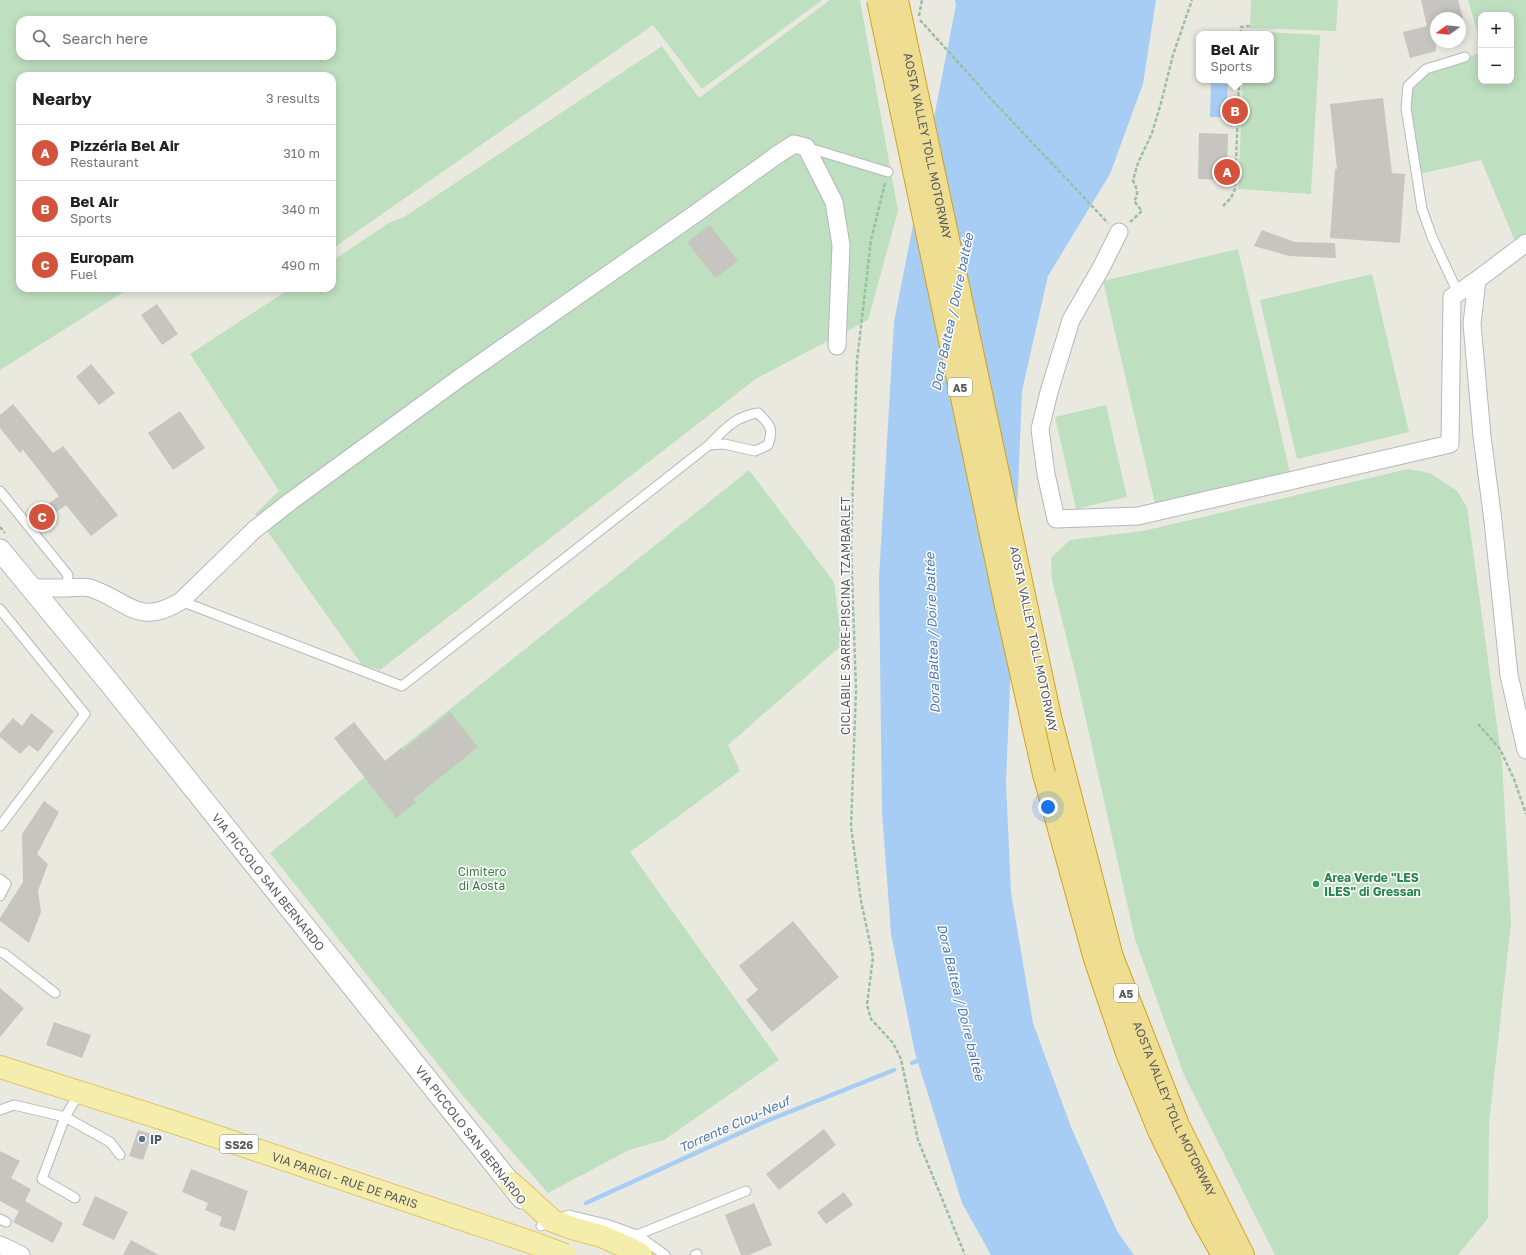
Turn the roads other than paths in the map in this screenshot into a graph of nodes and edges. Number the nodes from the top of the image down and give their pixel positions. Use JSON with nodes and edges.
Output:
{"nodes":[{"id":1,"x":878,"y":0,"type":"edge"},
{"id":2,"x":897,"y":0,"type":"edge"},
{"id":3,"x":1465,"y":57,"type":"dead end"},
{"id":4,"x":806,"y":148,"type":"junction"},
{"id":5,"x":888,"y":172,"type":"road end"},
{"id":6,"x":1115,"y":229,"type":"road end"},
{"id":7,"x":1526,"y":243,"type":"edge"},
{"id":8,"x":1477,"y":280,"type":"junction"},
{"id":9,"x":1458,"y":293,"type":"junction"},
{"id":10,"x":837,"y":346,"type":"dead end"},
{"id":11,"x":709,"y":445,"type":"junction"},
{"id":12,"x":0,"y":491,"type":"edge"},
{"id":13,"x":0,"y":550,"type":"edge"},
{"id":14,"x":31,"y":588,"type":"junction"},
{"id":15,"x":68,"y":588,"type":"junction"},
{"id":16,"x":181,"y":601,"type":"junction"},
{"id":17,"x":0,"y":610,"type":"edge"},
{"id":18,"x":1526,"y":750,"type":"edge"},
{"id":19,"x":0,"y":826,"type":"edge"},
{"id":20,"x":0,"y":879,"type":"edge"},
{"id":21,"x":0,"y":896,"type":"edge"},
{"id":22,"x":0,"y":952,"type":"edge"},
{"id":23,"x":55,"y":993,"type":"dead end"},
{"id":24,"x":0,"y":1067,"type":"edge"},
{"id":25,"x":77,"y":1091,"type":"junction"},
{"id":26,"x":0,"y":1110,"type":"edge"},
{"id":27,"x":65,"y":1117,"type":"junction"},
{"id":28,"x":120,"y":1155,"type":"dead end"},
{"id":29,"x":511,"y":1184,"type":"joint"},
{"id":30,"x":746,"y":1192,"type":"dead end"},
{"id":31,"x":75,"y":1198,"type":"dead end"},
{"id":32,"x":543,"y":1221,"type":"junction"},
{"id":33,"x":575,"y":1229,"type":"junction"},
{"id":34,"x":0,"y":1245,"type":"edge"},
{"id":35,"x":639,"y":1245,"type":"edge"},
{"id":36,"x":561,"y":1253,"type":"edge"},
{"id":37,"x":21,"y":1255,"type":"edge"},
{"id":38,"x":665,"y":1255,"type":"edge"},
{"id":39,"x":1222,"y":1255,"type":"edge"},
{"id":40,"x":1243,"y":1255,"type":"edge"}],
"edges":[{"from":1,"to":39,"type":"highway","name":"AOSTA VALLEY TOLL MOTORWAY","number":"A5","bridge":true},
{"from":2,"to":40,"type":"highway","name":"AOSTA VALLEY TOLL MOTORWAY","number":"A5","bridge":true},
{"from":3,"to":9,"type":"lane"},
{"from":4,"to":5,"type":"lane"},
{"from":4,"to":10,"type":"street"},
{"from":4,"to":16,"type":"street"},
{"from":6,"to":9,"type":"street"},
{"from":7,"to":8,"type":"street"},
{"from":8,"to":9,"type":"street"},
{"from":8,"to":18,"type":"street"},
{"from":11,"to":11,"type":"lane"},
{"from":11,"to":16,"type":"lane"},
{"from":12,"to":15,"type":"lane"},
{"from":13,"to":14,"type":"street","name":"VIA PICCOLO SAN BERNARDO"},
{"from":14,"to":15,"type":"street"},
{"from":14,"to":29,"type":"street","name":"VIA PICCOLO SAN BERNARDO"},
{"from":15,"to":16,"type":"street"},
{"from":17,"to":19,"type":"lane"},
{"from":20,"to":21,"type":"lane"},
{"from":22,"to":23,"type":"lane"},
{"from":24,"to":25,"type":"main road","name":"VIA PARIGI - RUE DE PARIS","number":"SS26"},
{"from":25,"to":27,"type":"lane"},
{"from":25,"to":36,"type":"main road","name":"VIA PARIGI - RUE DE PARIS","number":"SS26","bridge":true},
{"from":26,"to":27,"type":"lane"},
{"from":27,"to":28,"type":"lane"},
{"from":27,"to":31,"type":"lane"},
{"from":29,"to":32,"type":"main road"},
{"from":30,"to":35,"type":"lane"},
{"from":32,"to":33,"type":"main road"},
{"from":32,"to":35,"type":"lane"},
{"from":32,"to":36,"type":"main road"},
{"from":33,"to":35,"type":"main road"},
{"from":33,"to":36,"type":"main road"},
{"from":34,"to":37,"type":"street"},
{"from":35,"to":38,"type":"lane"}]}
